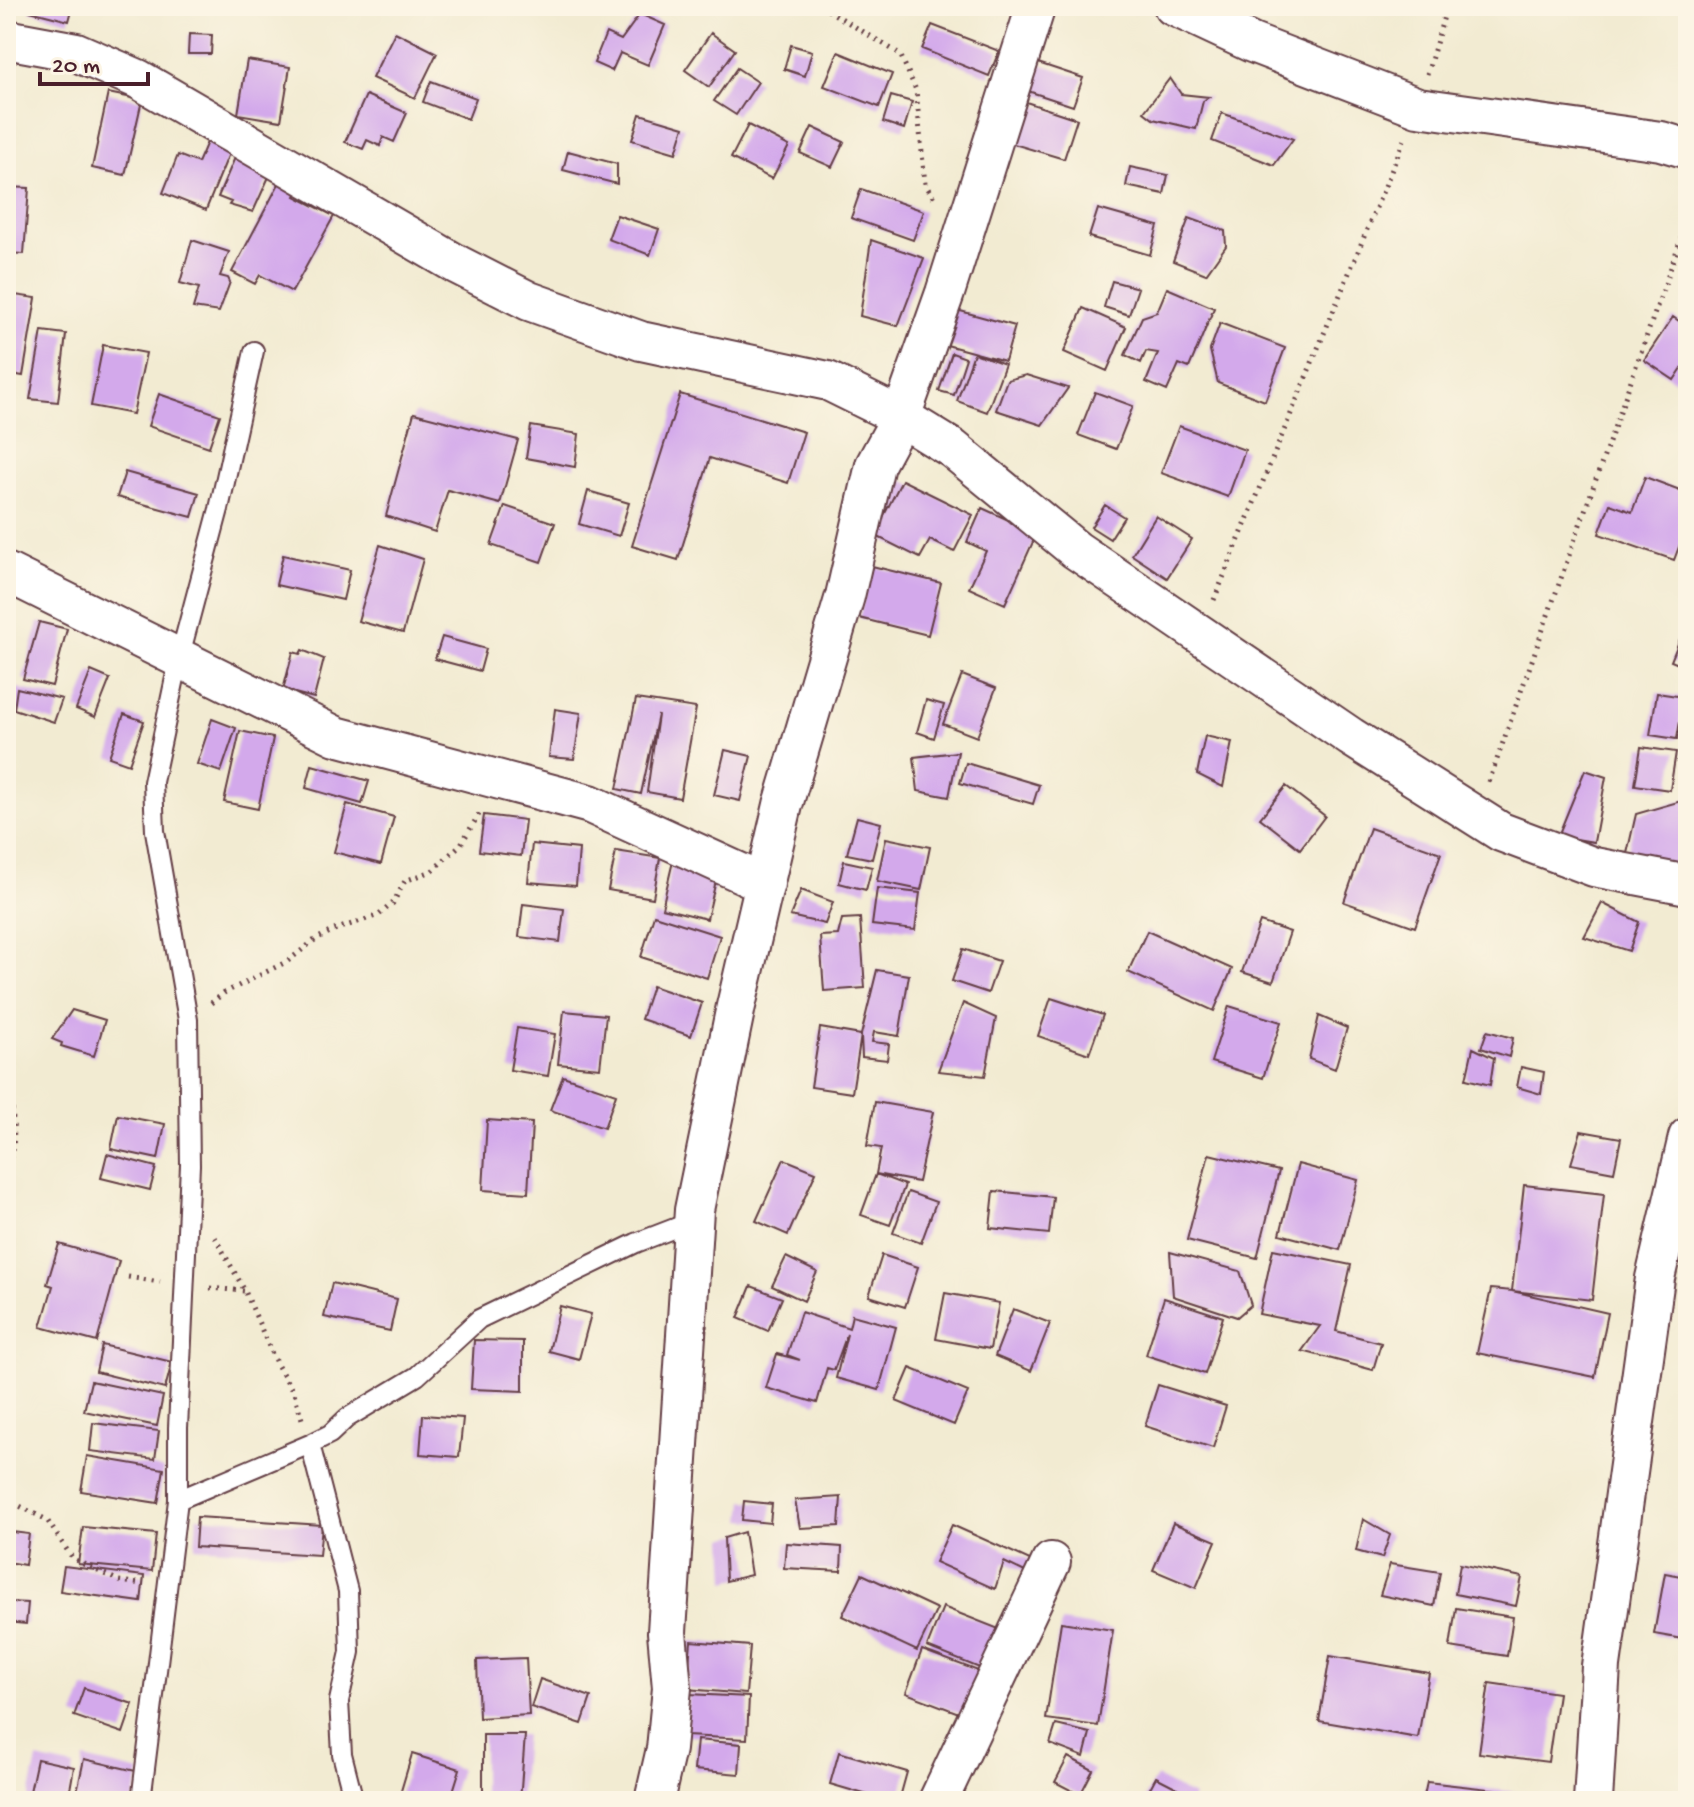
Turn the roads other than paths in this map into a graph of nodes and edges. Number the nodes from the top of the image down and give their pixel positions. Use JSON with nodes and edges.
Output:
{"nodes":[{"id":1,"x":1036,"y":6,"type":"edge"},
{"id":2,"x":1173,"y":6,"type":"edge"},
{"id":3,"x":6,"y":39,"type":"edge"},
{"id":4,"x":1688,"y":149,"type":"edge"},
{"id":5,"x":254,"y":351,"type":"dead end"},
{"id":6,"x":901,"y":417,"type":"junction"},
{"id":7,"x":6,"y":572,"type":"edge"},
{"id":8,"x":179,"y":659,"type":"junction"},
{"id":9,"x":765,"y":884,"type":"junction"},
{"id":10,"x":1688,"y":885,"type":"edge"},
{"id":11,"x":1688,"y":1137,"type":"edge"},
{"id":12,"x":693,"y":1221,"type":"junction"},
{"id":13,"x":310,"y":1444,"type":"junction"},
{"id":14,"x":178,"y":1500,"type":"junction"},
{"id":15,"x":1051,"y":1562,"type":"dead end"},
{"id":16,"x":141,"y":1801,"type":"edge"},
{"id":17,"x":354,"y":1801,"type":"edge"},
{"id":18,"x":654,"y":1801,"type":"edge"},
{"id":19,"x":938,"y":1801,"type":"edge"},
{"id":20,"x":1593,"y":1801,"type":"edge"}],
"edges":[{"from":1,"to":6,"type":"street"},
{"from":2,"to":4,"type":"street"},
{"from":3,"to":6,"type":"street"},
{"from":5,"to":8,"type":"lane"},
{"from":6,"to":9,"type":"street"},
{"from":6,"to":10,"type":"street"},
{"from":7,"to":8,"type":"street"},
{"from":8,"to":9,"type":"street"},
{"from":8,"to":14,"type":"lane"},
{"from":9,"to":12,"type":"street"},
{"from":11,"to":20,"type":"street"},
{"from":12,"to":13,"type":"lane"},
{"from":12,"to":18,"type":"street"},
{"from":13,"to":14,"type":"lane"},
{"from":13,"to":17,"type":"lane"},
{"from":14,"to":16,"type":"lane"},
{"from":15,"to":19,"type":"street"}]}
